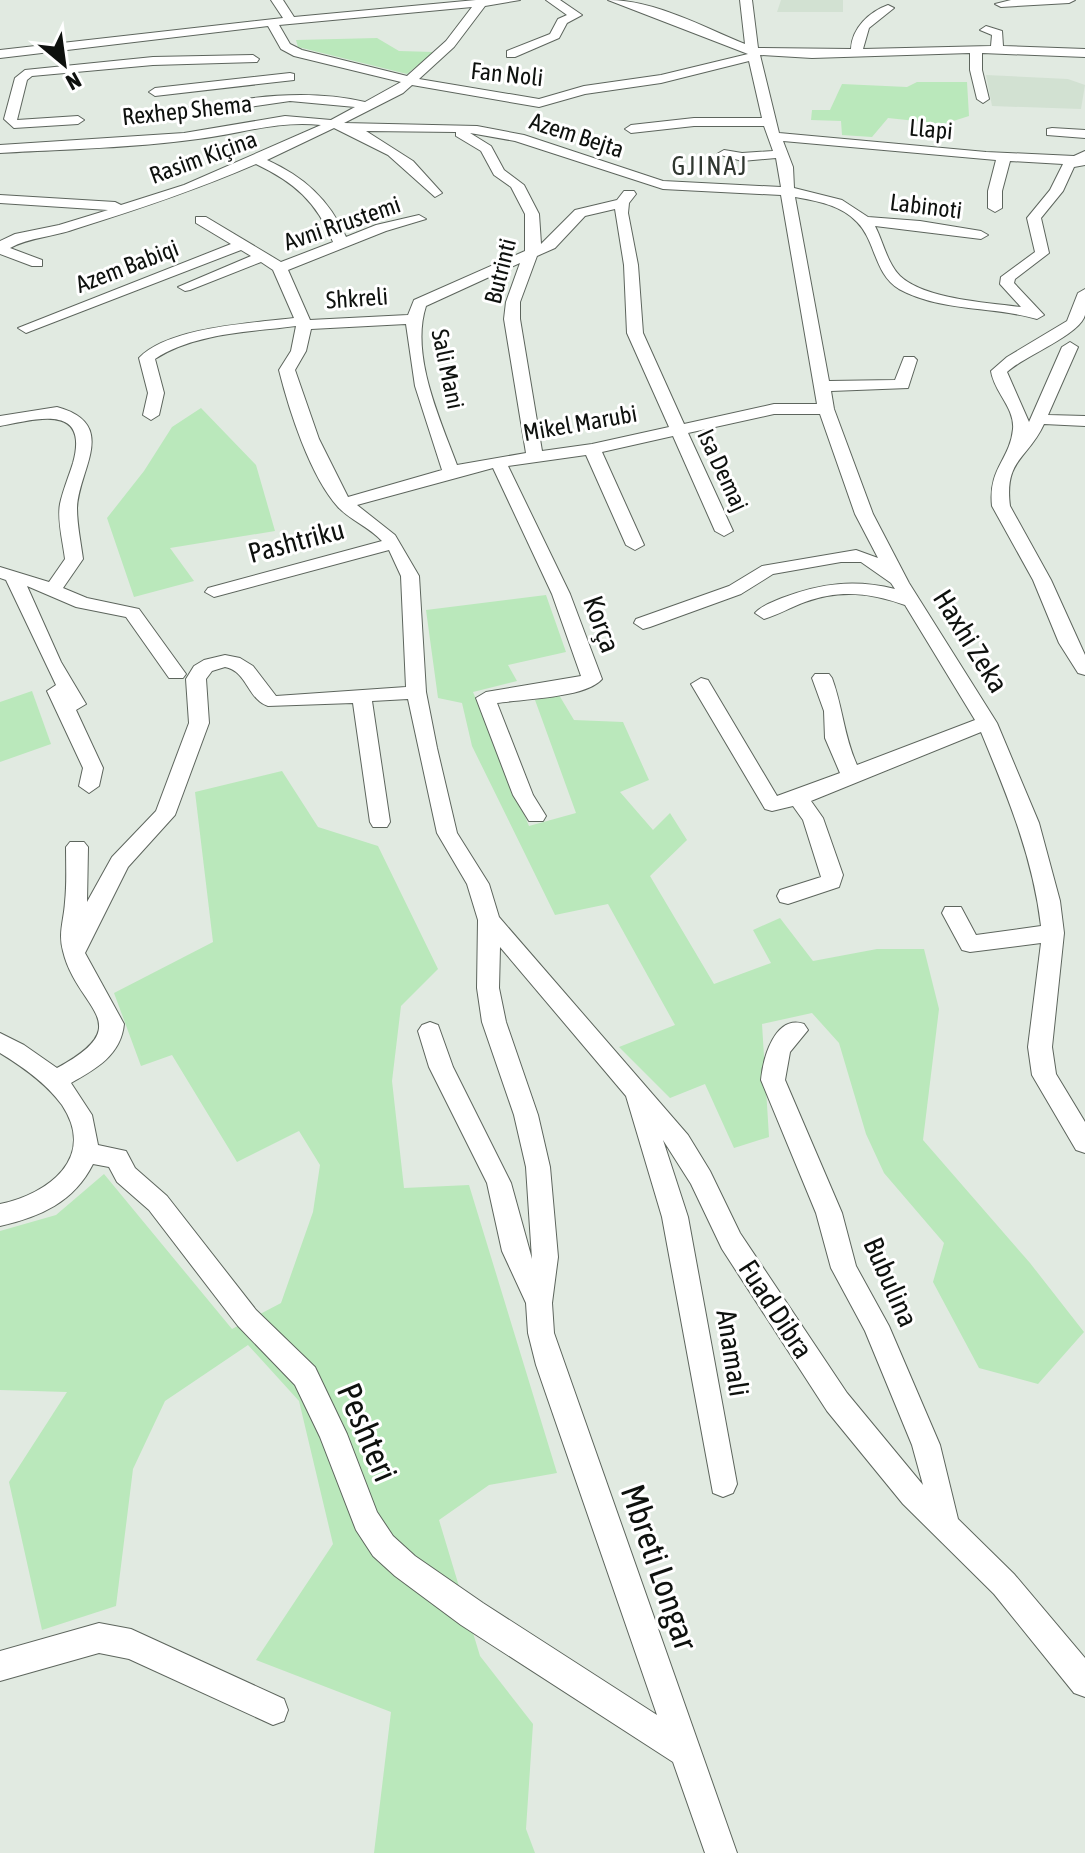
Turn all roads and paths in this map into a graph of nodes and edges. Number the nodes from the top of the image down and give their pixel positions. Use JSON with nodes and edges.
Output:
{"nodes":[{"id":1,"x":277,"y":0,"type":"edge"},
{"id":2,"x":514,"y":0,"type":"edge"},
{"id":3,"x":552,"y":0,"type":"edge"},
{"id":4,"x":614,"y":0,"type":"edge"},
{"id":5,"x":746,"y":0,"type":"edge"},
{"id":6,"x":1069,"y":0,"type":"edge"},
{"id":7,"x":481,"y":3,"type":"junction"},
{"id":8,"x":1001,"y":4,"type":"dead end"},
{"id":9,"x":888,"y":8,"type":"dead end"},
{"id":10,"x":290,"y":20,"type":"junction"},
{"id":11,"x":272,"y":22,"type":"junction"},
{"id":12,"x":986,"y":30,"type":"dead end"},
{"id":13,"x":938,"y":38,"type":"dead end"},
{"id":14,"x":99,"y":42,"type":"junction"},
{"id":15,"x":947,"y":49,"type":"junction"},
{"id":16,"x":976,"y":49,"type":"junction"},
{"id":17,"x":997,"y":49,"type":"junction"},
{"id":18,"x":857,"y":52,"type":"junction"},
{"id":19,"x":1085,"y":53,"type":"edge"},
{"id":20,"x":0,"y":54,"type":"edge"},
{"id":21,"x":511,"y":54,"type":"dead end"},
{"id":22,"x":753,"y":54,"type":"junction"},
{"id":23,"x":253,"y":59,"type":"dead end"},
{"id":24,"x":141,"y":62,"type":"junction"},
{"id":25,"x":113,"y":64,"type":"junction"},
{"id":26,"x":290,"y":77,"type":"dead end"},
{"id":27,"x":409,"y":79,"type":"junction"},
{"id":28,"x":155,"y":92,"type":"junction"},
{"id":29,"x":983,"y":99,"type":"dead end"},
{"id":30,"x":365,"y":106,"type":"junction"},
{"id":31,"x":162,"y":116,"type":"junction"},
{"id":32,"x":78,"y":120,"type":"dead end"},
{"id":33,"x":331,"y":125,"type":"junction"},
{"id":34,"x":349,"y":128,"type":"junction"},
{"id":35,"x":631,"y":129,"type":"dead end"},
{"id":36,"x":771,"y":129,"type":"junction"},
{"id":37,"x":454,"y":130,"type":"junction"},
{"id":38,"x":1052,"y":132,"type":"dead end"},
{"id":39,"x":1085,"y":134,"type":"edge"},
{"id":40,"x":167,"y":138,"type":"junction"},
{"id":41,"x":0,"y":149,"type":"edge"},
{"id":42,"x":724,"y":154,"type":"dead end"},
{"id":43,"x":782,"y":154,"type":"junction"},
{"id":44,"x":1004,"y":157,"type":"junction"},
{"id":45,"x":1082,"y":159,"type":"edge"},
{"id":46,"x":259,"y":161,"type":"junction"},
{"id":47,"x":636,"y":178,"type":"junction"},
{"id":48,"x":435,"y":193,"type":"dead end"},
{"id":49,"x":789,"y":193,"type":"junction"},
{"id":50,"x":0,"y":199,"type":"edge"},
{"id":51,"x":622,"y":203,"type":"junction"},
{"id":52,"x":126,"y":207,"type":"junction"},
{"id":53,"x":995,"y":208,"type":"dead end"},
{"id":54,"x":419,"y":219,"type":"dead end"},
{"id":55,"x":201,"y":220,"type":"dead end"},
{"id":56,"x":865,"y":221,"type":"junction"},
{"id":57,"x":981,"y":235,"type":"dead end"},
{"id":58,"x":20,"y":237,"type":"junction"},
{"id":59,"x":0,"y":238,"type":"edge"},
{"id":60,"x":341,"y":243,"type":"junction"},
{"id":61,"x":244,"y":244,"type":"junction"},
{"id":62,"x":0,"y":248,"type":"edge"},
{"id":63,"x":531,"y":254,"type":"junction"},
{"id":64,"x":264,"y":256,"type":"junction"},
{"id":65,"x":37,"y":263,"type":"dead end"},
{"id":66,"x":280,"y":268,"type":"junction"},
{"id":67,"x":185,"y":287,"type":"dead end"},
{"id":68,"x":1083,"y":300,"type":"edge"},
{"id":69,"x":1034,"y":313,"type":"junction"},
{"id":70,"x":413,"y":319,"type":"junction"},
{"id":71,"x":304,"y":323,"type":"junction"},
{"id":72,"x":26,"y":328,"type":"dead end"},
{"id":73,"x":1052,"y":334,"type":"junction"},
{"id":74,"x":1078,"y":350,"type":"edge"},
{"id":75,"x":1025,"y":351,"type":"junction"},
{"id":76,"x":909,"y":360,"type":"dead end"},
{"id":77,"x":1064,"y":364,"type":"junction"},
{"id":78,"x":820,"y":386,"type":"junction"},
{"id":79,"x":826,"y":409,"type":"junction"},
{"id":80,"x":151,"y":415,"type":"dead end"},
{"id":81,"x":1039,"y":419,"type":"junction"},
{"id":82,"x":0,"y":421,"type":"edge"},
{"id":83,"x":1085,"y":421,"type":"edge"},
{"id":84,"x":677,"y":429,"type":"junction"},
{"id":85,"x":592,"y":449,"type":"junction"},
{"id":86,"x":1011,"y":453,"type":"junction"},
{"id":87,"x":535,"y":456,"type":"junction"},
{"id":88,"x":498,"y":461,"type":"junction"},
{"id":89,"x":451,"y":471,"type":"junction"},
{"id":90,"x":345,"y":503,"type":"junction"},
{"id":91,"x":724,"y":531,"type":"dead end"},
{"id":92,"x":392,"y":544,"type":"junction"},
{"id":93,"x":635,"y":545,"type":"dead end"},
{"id":94,"x":7,"y":574,"type":"edge"},
{"id":95,"x":900,"y":583,"type":"junction"},
{"id":96,"x":53,"y":590,"type":"junction"},
{"id":97,"x":214,"y":592,"type":"dead end"},
{"id":98,"x":911,"y":602,"type":"junction"},
{"id":99,"x":764,"y":613,"type":"dead end"},
{"id":100,"x":643,"y":623,"type":"dead end"},
{"id":101,"x":52,"y":662,"type":"junction"},
{"id":102,"x":1085,"y":669,"type":"edge"},
{"id":103,"x":176,"y":674,"type":"dead end"},
{"id":104,"x":822,"y":678,"type":"dead end"},
{"id":105,"x":701,"y":684,"type":"dead end"},
{"id":106,"x":416,"y":692,"type":"junction"},
{"id":107,"x":362,"y":696,"type":"junction"},
{"id":108,"x":76,"y":704,"type":"dead end"},
{"id":109,"x":987,"y":723,"type":"junction"},
{"id":110,"x":852,"y":776,"type":"junction"},
{"id":111,"x":89,"y":786,"type":"dead end"},
{"id":112,"x":798,"y":798,"type":"junction"},
{"id":113,"x":536,"y":816,"type":"dead end"},
{"id":114,"x":380,"y":822,"type":"dead end"},
{"id":115,"x":77,"y":847,"type":"dead end"},
{"id":116,"x":788,"y":896,"type":"dead end"},
{"id":117,"x":953,"y":913,"type":"dead end"},
{"id":118,"x":489,"y":920,"type":"junction"},
{"id":119,"x":1053,"y":933,"type":"junction"},
{"id":120,"x":74,"y":953,"type":"junction"},
{"id":121,"x":796,"y":1030,"type":"dead end"},
{"id":122,"x":430,"y":1031,"type":"dead end"},
{"id":123,"x":0,"y":1042,"type":"edge"},
{"id":124,"x":13,"y":1058,"type":"edge"},
{"id":125,"x":56,"y":1080,"type":"junction"},
{"id":126,"x":636,"y":1093,"type":"junction"},
{"id":127,"x":1085,"y":1143,"type":"edge"},
{"id":128,"x":86,"y":1153,"type":"junction"},
{"id":129,"x":0,"y":1215,"type":"edge"},
{"id":130,"x":539,"y":1303,"type":"junction"},
{"id":131,"x":723,"y":1484,"type":"dead end"},
{"id":132,"x":945,"y":1524,"type":"junction"},
{"id":133,"x":0,"y":1666,"type":"edge"},
{"id":134,"x":1085,"y":1682,"type":"edge"},
{"id":135,"x":273,"y":1710,"type":"dead end"},
{"id":136,"x":685,"y":1751,"type":"junction"},
{"id":137,"x":721,"y":1853,"type":"edge"}],
"edges":[{"from":1,"to":10,"type":"street"},
{"from":2,"to":7,"type":"street"},
{"from":3,"to":21,"type":"street"},
{"from":4,"to":22,"type":"street"},
{"from":5,"to":22,"type":"street","name":"Haxhi Zeka"},
{"from":6,"to":8,"type":"street"},
{"from":7,"to":10,"type":"street"},
{"from":7,"to":27,"type":"street","name":"Rasim Kiçina"},
{"from":9,"to":18,"type":"street"},
{"from":10,"to":11,"type":"street"},
{"from":11,"to":14,"type":"street"},
{"from":11,"to":27,"type":"street","name":"Fan Noli"},
{"from":12,"to":17,"type":"street"},
{"from":13,"to":15,"type":"street"},
{"from":14,"to":20,"type":"street"},
{"from":14,"to":25,"type":"street"},
{"from":15,"to":16,"type":"street"},
{"from":15,"to":18,"type":"street"},
{"from":16,"to":17,"type":"street"},
{"from":16,"to":29,"type":"street"},
{"from":17,"to":19,"type":"street"},
{"from":18,"to":22,"type":"street"},
{"from":22,"to":27,"type":"street","name":"Fan Noli"},
{"from":22,"to":36,"type":"street","name":"Haxhi Zeka"},
{"from":23,"to":24,"type":"street"},
{"from":24,"to":25,"type":"street"},
{"from":24,"to":28,"type":"street"},
{"from":25,"to":32,"type":"street"},
{"from":26,"to":28,"type":"street"},
{"from":27,"to":30,"type":"street","name":"Rasim Kiçina"},
{"from":28,"to":31,"type":"street"},
{"from":30,"to":31,"type":"street"},
{"from":30,"to":33,"type":"street","name":"Rasim Kiçina"},
{"from":31,"to":40,"type":"street"},
{"from":33,"to":34,"type":"street","name":"Rexhep Shema"},
{"from":33,"to":40,"type":"street","name":"Rexhep Shema"},
{"from":33,"to":46,"type":"street","name":"Rasim Kiçina"},
{"from":34,"to":37,"type":"street","name":"Azem Bejta"},
{"from":34,"to":48,"type":"street"},
{"from":35,"to":36,"type":"street","name":"Llapi"},
{"from":36,"to":43,"type":"street","name":"Haxhi Zeka"},
{"from":36,"to":44,"type":"street","name":"Llapi"},
{"from":37,"to":47,"type":"street","name":"Azem Bejta"},
{"from":37,"to":63,"type":"street","name":"Butrinti"},
{"from":38,"to":39,"type":"street"},
{"from":40,"to":41,"type":"street","name":"Rexhep Shema"},
{"from":42,"to":43,"type":"street"},
{"from":43,"to":49,"type":"street","name":"Haxhi Zeka"},
{"from":44,"to":45,"type":"street","name":"Llapi"},
{"from":44,"to":53,"type":"street"},
{"from":45,"to":69,"type":"street"},
{"from":46,"to":52,"type":"street","name":"Rasim Kiçina"},
{"from":46,"to":60,"type":"street"},
{"from":47,"to":49,"type":"street","name":"Azem Bejta"},
{"from":47,"to":51,"type":"street"},
{"from":49,"to":56,"type":"street","name":"Azem Bejta"},
{"from":49,"to":78,"type":"street","name":"Haxhi Zeka"},
{"from":50,"to":52,"type":"street"},
{"from":51,"to":63,"type":"street","name":"Sali Mani"},
{"from":51,"to":84,"type":"street","name":"Isa Demaj"},
{"from":52,"to":58,"type":"street","name":"Rasim Kiçina"},
{"from":54,"to":60,"type":"street","name":"Avni Rrustemi"},
{"from":55,"to":61,"type":"street"},
{"from":56,"to":57,"type":"street","name":"Labinoti"},
{"from":56,"to":69,"type":"street"},
{"from":58,"to":59,"type":"street"},
{"from":58,"to":62,"type":"street","name":"Rasim Kiçina"},
{"from":60,"to":66,"type":"street","name":"Avni Rrustemi"},
{"from":61,"to":64,"type":"street"},
{"from":61,"to":72,"type":"street","name":"Azem Babiqi"},
{"from":62,"to":65,"type":"street","name":"Rasim Kiçina"},
{"from":63,"to":70,"type":"street","name":"Sali Mani"},
{"from":63,"to":87,"type":"street","name":"Butrinti"},
{"from":64,"to":66,"type":"street"},
{"from":64,"to":67,"type":"street"},
{"from":66,"to":71,"type":"street"},
{"from":68,"to":73,"type":"street"},
{"from":69,"to":73,"type":"street"},
{"from":70,"to":71,"type":"street","name":"Shkreli"},
{"from":70,"to":89,"type":"street","name":"Sali Mani"},
{"from":71,"to":80,"type":"street","name":"Shkreli"},
{"from":71,"to":90,"type":"street"},
{"from":73,"to":74,"type":"street"},
{"from":73,"to":75,"type":"street"},
{"from":74,"to":77,"type":"street"},
{"from":75,"to":77,"type":"street"},
{"from":75,"to":86,"type":"street"},
{"from":76,"to":78,"type":"street"},
{"from":77,"to":81,"type":"street"},
{"from":78,"to":79,"type":"street","name":"Haxhi Zeka"},
{"from":79,"to":84,"type":"street","name":"Mikel Marubi"},
{"from":79,"to":95,"type":"street","name":"Haxhi Zeka"},
{"from":81,"to":83,"type":"street"},
{"from":81,"to":86,"type":"street"},
{"from":82,"to":96,"type":"street"},
{"from":84,"to":85,"type":"street","name":"Mikel Marubi"},
{"from":84,"to":91,"type":"street","name":"Isa Demaj"},
{"from":85,"to":87,"type":"street","name":"Mikel Marubi"},
{"from":85,"to":93,"type":"street"},
{"from":86,"to":102,"type":"street"},
{"from":87,"to":88,"type":"street","name":"Mikel Marubi"},
{"from":88,"to":89,"type":"street","name":"Mikel Marubi"},
{"from":88,"to":113,"type":"street","name":"Korça"},
{"from":89,"to":90,"type":"street","name":"Mikel Marubi"},
{"from":90,"to":92,"type":"street"},
{"from":92,"to":97,"type":"street","name":"Pashtriku"},
{"from":92,"to":106,"type":"street"},
{"from":94,"to":96,"type":"street"},
{"from":94,"to":101,"type":"street"},
{"from":95,"to":98,"type":"street","name":"Haxhi Zeka"},
{"from":95,"to":100,"type":"street"},
{"from":96,"to":103,"type":"street"},
{"from":98,"to":99,"type":"street"},
{"from":98,"to":109,"type":"street","name":"Haxhi Zeka"},
{"from":101,"to":108,"type":"street"},
{"from":101,"to":111,"type":"street"},
{"from":104,"to":110,"type":"street"},
{"from":105,"to":112,"type":"street"},
{"from":106,"to":107,"type":"street"},
{"from":106,"to":118,"type":"street"},
{"from":107,"to":114,"type":"street"},
{"from":107,"to":120,"type":"street"},
{"from":109,"to":110,"type":"street"},
{"from":109,"to":119,"type":"street","name":"Haxhi Zeka"},
{"from":110,"to":112,"type":"street"},
{"from":112,"to":116,"type":"street"},
{"from":115,"to":120,"type":"street"},
{"from":117,"to":119,"type":"street"},
{"from":118,"to":126,"type":"street","name":"Fuad Dibra"},
{"from":118,"to":130,"type":"street","name":"Mbreti Longar"},
{"from":119,"to":127,"type":"street","name":"Haxhi Zeka"},
{"from":120,"to":125,"type":"street"},
{"from":121,"to":132,"type":"street","name":"Bubulina"},
{"from":122,"to":130,"type":"street","name":"Mbreti Longar"},
{"from":123,"to":124,"type":"street"},
{"from":124,"to":125,"type":"street"},
{"from":125,"to":128,"type":"street"},
{"from":126,"to":131,"type":"street","name":"Anamali"},
{"from":126,"to":132,"type":"street","name":"Fuad Dibra"},
{"from":128,"to":129,"type":"street"},
{"from":128,"to":136,"type":"street","name":"Peshteri"},
{"from":130,"to":136,"type":"street","name":"Mbreti Longar"},
{"from":132,"to":134,"type":"street","name":"Fuad Dibra"},
{"from":133,"to":135,"type":"street"},
{"from":136,"to":137,"type":"street","name":"Mbreti Longar"}]}
